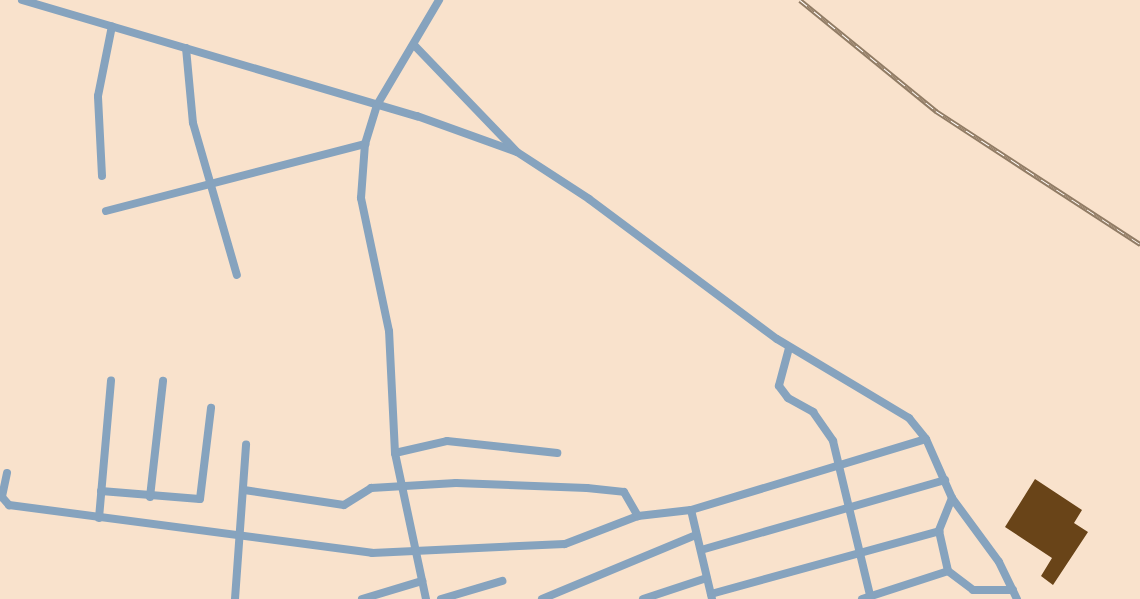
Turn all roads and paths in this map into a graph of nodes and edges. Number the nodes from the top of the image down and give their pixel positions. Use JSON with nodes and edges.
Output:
{"nodes":[{"id":1,"x":22,"y":0,"type":"edge"},
{"id":2,"x":439,"y":0,"type":"edge"},
{"id":3,"x":112,"y":26,"type":"junction"},
{"id":4,"x":416,"y":46,"type":"junction"},
{"id":5,"x":186,"y":48,"type":"junction"},
{"id":6,"x":377,"y":105,"type":"junction"},
{"id":7,"x":365,"y":144,"type":"junction"},
{"id":8,"x":517,"y":152,"type":"junction"},
{"id":9,"x":102,"y":176,"type":"dead end"},
{"id":10,"x":212,"y":184,"type":"junction"},
{"id":11,"x":106,"y":211,"type":"dead end"},
{"id":12,"x":237,"y":275,"type":"dead end"},
{"id":13,"x":789,"y":348,"type":"junction"},
{"id":14,"x":111,"y":381,"type":"dead end"},
{"id":15,"x":163,"y":381,"type":"dead end"},
{"id":16,"x":211,"y":408,"type":"dead end"},
{"id":17,"x":926,"y":439,"type":"junction"},
{"id":18,"x":246,"y":444,"type":"dead end"},
{"id":19,"x":395,"y":453,"type":"junction"},
{"id":20,"x":557,"y":453,"type":"dead end"},
{"id":21,"x":840,"y":467,"type":"junction"},
{"id":22,"x":7,"y":473,"type":"dead end"},
{"id":23,"x":945,"y":480,"type":"junction"},
{"id":24,"x":402,"y":488,"type":"junction"},
{"id":25,"x":244,"y":490,"type":"junction"},
{"id":26,"x":101,"y":491,"type":"junction"},
{"id":27,"x":150,"y":496,"type":"junction"},
{"id":28,"x":952,"y":498,"type":"junction"},
{"id":29,"x":691,"y":510,"type":"junction"},
{"id":30,"x":851,"y":510,"type":"junction"},
{"id":31,"x":638,"y":516,"type":"junction"},
{"id":32,"x":99,"y":518,"type":"junction"},
{"id":33,"x":939,"y":531,"type":"junction"},
{"id":34,"x":696,"y":535,"type":"junction"},
{"id":35,"x":242,"y":536,"type":"junction"},
{"id":36,"x":414,"y":549,"type":"junction"},
{"id":37,"x":701,"y":550,"type":"junction"},
{"id":38,"x":862,"y":554,"type":"junction"},
{"id":39,"x":948,"y":571,"type":"junction"},
{"id":40,"x":707,"y":578,"type":"junction"},
{"id":41,"x":422,"y":581,"type":"junction"},
{"id":42,"x":502,"y":581,"type":"dead end"},
{"id":43,"x":1013,"y":590,"type":"junction"},
{"id":44,"x":712,"y":597,"type":"edge"},
{"id":45,"x":868,"y":598,"type":"edge"},
{"id":46,"x":235,"y":599,"type":"edge"},
{"id":47,"x":362,"y":599,"type":"edge"},
{"id":48,"x":426,"y":599,"type":"edge"},
{"id":49,"x":441,"y":599,"type":"edge"},
{"id":50,"x":542,"y":599,"type":"edge"},
{"id":51,"x":643,"y":599,"type":"edge"},
{"id":52,"x":1017,"y":599,"type":"edge"}],
"edges":[{"from":1,"to":3,"type":"street"},
{"from":2,"to":4,"type":"street"},
{"from":3,"to":5,"type":"street"},
{"from":3,"to":9,"type":"street"},
{"from":4,"to":6,"type":"street"},
{"from":4,"to":8,"type":"street"},
{"from":5,"to":6,"type":"street"},
{"from":5,"to":10,"type":"street"},
{"from":6,"to":7,"type":"street"},
{"from":6,"to":8,"type":"street"},
{"from":7,"to":10,"type":"street"},
{"from":7,"to":19,"type":"street"},
{"from":8,"to":13,"type":"street"},
{"from":10,"to":11,"type":"street"},
{"from":10,"to":12,"type":"street"},
{"from":13,"to":17,"type":"street"},
{"from":13,"to":21,"type":"street"},
{"from":14,"to":26,"type":"street"},
{"from":15,"to":27,"type":"street"},
{"from":16,"to":27,"type":"street"},
{"from":17,"to":21,"type":"street"},
{"from":17,"to":23,"type":"street"},
{"from":18,"to":25,"type":"street"},
{"from":19,"to":20,"type":"street"},
{"from":19,"to":24,"type":"street"},
{"from":21,"to":29,"type":"street"},
{"from":21,"to":30,"type":"street"},
{"from":22,"to":32,"type":"street"},
{"from":23,"to":28,"type":"street"},
{"from":23,"to":30,"type":"street"},
{"from":24,"to":25,"type":"street"},
{"from":24,"to":31,"type":"street"},
{"from":24,"to":36,"type":"street"},
{"from":25,"to":35,"type":"street"},
{"from":26,"to":27,"type":"street"},
{"from":26,"to":32,"type":"street"},
{"from":28,"to":33,"type":"street"},
{"from":28,"to":43,"type":"street"},
{"from":29,"to":31,"type":"street"},
{"from":29,"to":34,"type":"street"},
{"from":30,"to":37,"type":"street"},
{"from":30,"to":38,"type":"street"},
{"from":31,"to":36,"type":"street"},
{"from":32,"to":35,"type":"street"},
{"from":33,"to":38,"type":"street"},
{"from":33,"to":39,"type":"street"},
{"from":34,"to":37,"type":"street"},
{"from":34,"to":50,"type":"street"},
{"from":35,"to":36,"type":"street"},
{"from":35,"to":46,"type":"street"},
{"from":36,"to":41,"type":"street"},
{"from":37,"to":40,"type":"street"},
{"from":38,"to":44,"type":"street"},
{"from":38,"to":45,"type":"street"},
{"from":39,"to":43,"type":"street"},
{"from":39,"to":45,"type":"street"},
{"from":40,"to":44,"type":"street"},
{"from":40,"to":51,"type":"street"},
{"from":41,"to":47,"type":"street"},
{"from":41,"to":48,"type":"street"},
{"from":42,"to":49,"type":"street"},
{"from":43,"to":52,"type":"street"}]}
